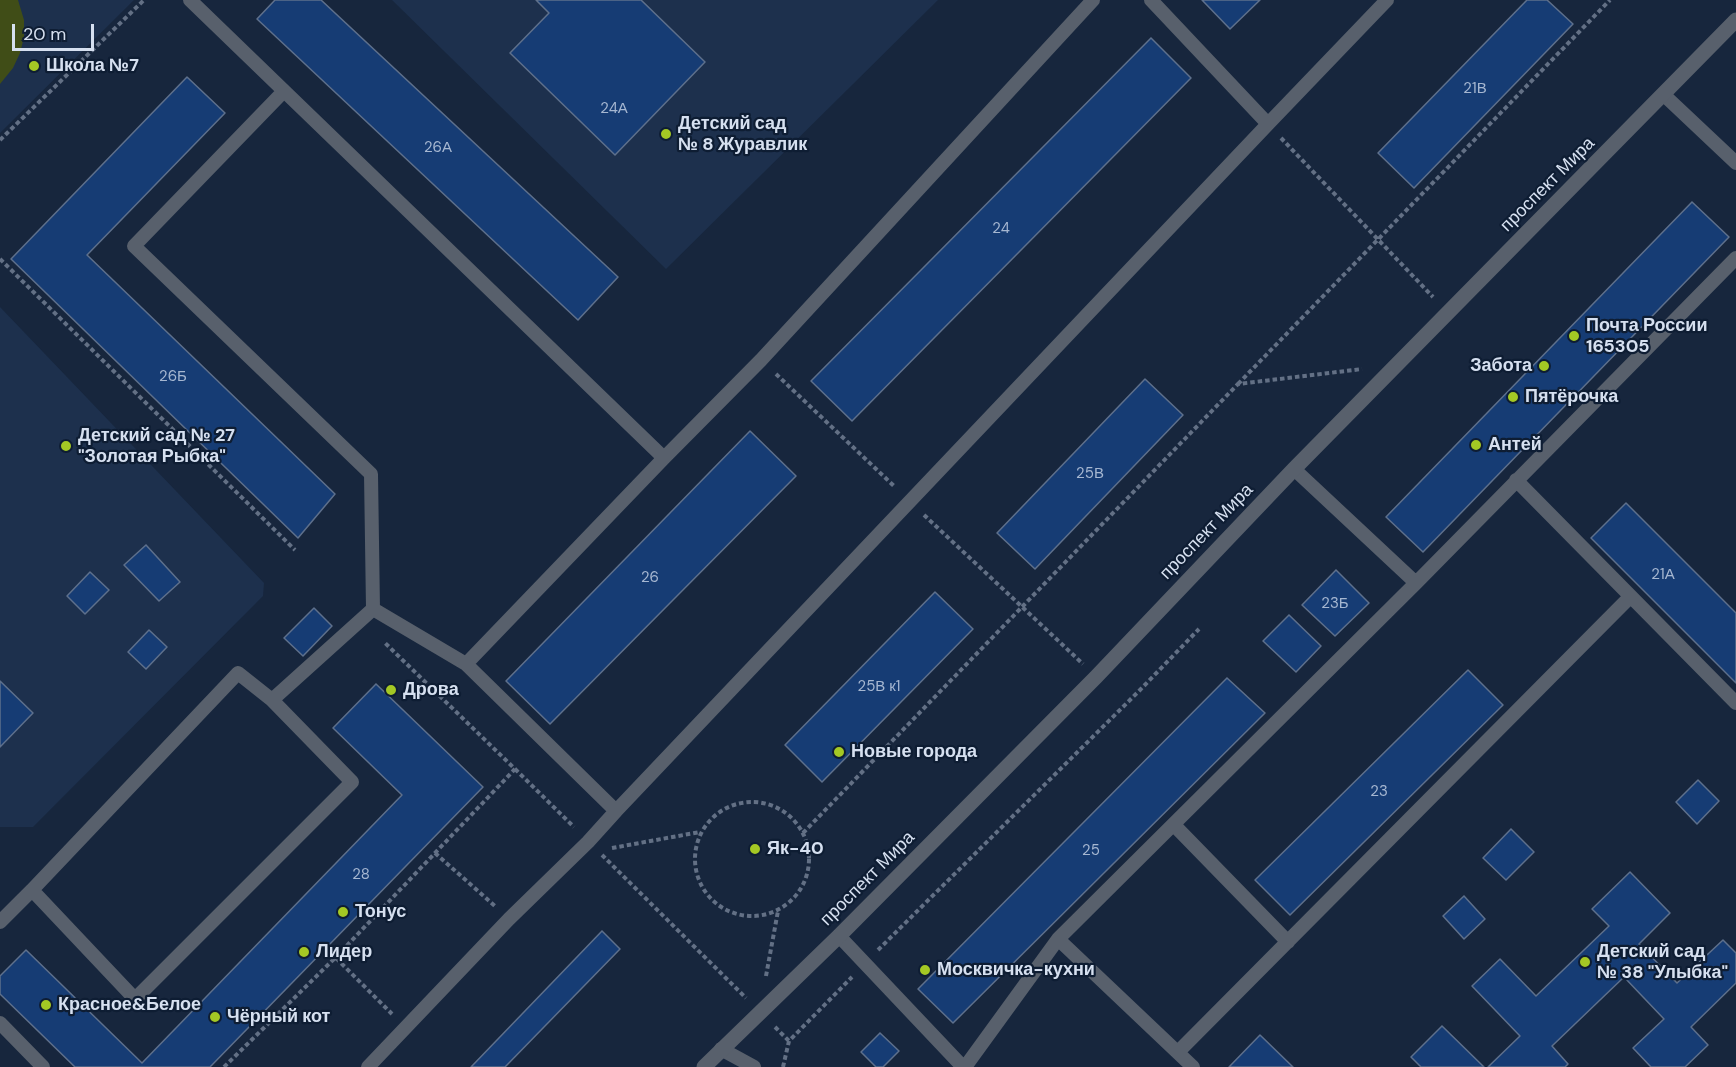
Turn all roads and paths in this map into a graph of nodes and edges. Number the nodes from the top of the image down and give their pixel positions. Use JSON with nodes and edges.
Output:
{"nodes":[{"id":1,"x":144,"y":0,"type":"edge"},
{"id":2,"x":190,"y":0,"type":"edge"},
{"id":3,"x":1093,"y":0,"type":"edge"},
{"id":4,"x":1151,"y":0,"type":"edge"},
{"id":5,"x":1388,"y":0,"type":"edge"},
{"id":6,"x":1610,"y":0,"type":"edge"},
{"id":7,"x":1736,"y":20,"type":"edge"},
{"id":8,"x":284,"y":91,"type":"junction"},
{"id":9,"x":1664,"y":95,"type":"junction"},
{"id":10,"x":1268,"y":124,"type":"junction"},
{"id":11,"x":0,"y":140,"type":"edge"},
{"id":12,"x":1736,"y":163,"type":"edge"},
{"id":13,"x":1379,"y":240,"type":"junction"},
{"id":14,"x":1736,"y":258,"type":"edge"},
{"id":15,"x":0,"y":259,"type":"edge"},
{"id":16,"x":1448,"y":313,"type":"junction"},
{"id":17,"x":761,"y":360,"type":"junction"},
{"id":18,"x":1370,"y":368,"type":"dead end"},
{"id":19,"x":1238,"y":384,"type":"junction"},
{"id":20,"x":664,"y":458,"type":"junction"},
{"id":21,"x":1294,"y":469,"type":"junction"},
{"id":22,"x":1516,"y":480,"type":"junction"},
{"id":23,"x":910,"y":501,"type":"junction"},
{"id":24,"x":295,"y":550,"type":"dead end"},
{"id":25,"x":1416,"y":583,"type":"junction"},
{"id":26,"x":1630,"y":597,"type":"junction"},
{"id":27,"x":1022,"y":607,"type":"junction"},
{"id":28,"x":373,"y":609,"type":"junction"},
{"id":29,"x":361,"y":620,"type":"junction"},
{"id":30,"x":1199,"y":628,"type":"dead end"},
{"id":31,"x":466,"y":664,"type":"junction"},
{"id":32,"x":1096,"y":676,"type":"junction"},
{"id":33,"x":272,"y":700,"type":"junction"},
{"id":34,"x":1736,"y":703,"type":"edge"},
{"id":35,"x":515,"y":769,"type":"junction"},
{"id":36,"x":616,"y":812,"type":"junction"},
{"id":37,"x":1174,"y":825,"type":"junction"},
{"id":38,"x":700,"y":832,"type":"junction"},
{"id":39,"x":803,"y":833,"type":"junction"},
{"id":40,"x":593,"y":846,"type":"junction"},
{"id":41,"x":435,"y":853,"type":"junction"},
{"id":42,"x":32,"y":890,"type":"junction"},
{"id":43,"x":778,"y":911,"type":"junction"},
{"id":44,"x":508,"y":919,"type":"junction"},
{"id":45,"x":0,"y":922,"type":"edge"},
{"id":46,"x":839,"y":936,"type":"junction"},
{"id":47,"x":1058,"y":939,"type":"junction"},
{"id":48,"x":1288,"y":942,"type":"junction"},
{"id":49,"x":336,"y":957,"type":"junction"},
{"id":50,"x":865,"y":963,"type":"junction"},
{"id":51,"x":760,"y":1012,"type":"junction"},
{"id":52,"x":0,"y":1023,"type":"edge"},
{"id":53,"x":406,"y":1027,"type":"junction"},
{"id":54,"x":789,"y":1041,"type":"junction"},
{"id":55,"x":721,"y":1049,"type":"junction"},
{"id":56,"x":1178,"y":1052,"type":"junction"},
{"id":57,"x":43,"y":1067,"type":"edge"},
{"id":58,"x":224,"y":1067,"type":"edge"},
{"id":59,"x":368,"y":1067,"type":"edge"},
{"id":60,"x":704,"y":1067,"type":"edge"},
{"id":61,"x":754,"y":1067,"type":"edge"},
{"id":62,"x":783,"y":1067,"type":"edge"},
{"id":63,"x":964,"y":1067,"type":"edge"},
{"id":64,"x":1193,"y":1067,"type":"edge"}],
"edges":[{"from":1,"to":11,"type":"path"},
{"from":2,"to":8,"type":"lane"},
{"from":3,"to":17,"type":"lane"},
{"from":4,"to":10,"type":"lane"},
{"from":5,"to":10,"type":"lane"},
{"from":6,"to":13,"type":"path"},
{"from":7,"to":9,"type":"street","name":"проспект Мира"},
{"from":8,"to":20,"type":"lane"},
{"from":8,"to":28,"type":"lane"},
{"from":9,"to":12,"type":"lane"},
{"from":9,"to":16,"type":"street","name":"проспект Мира"},
{"from":10,"to":13,"type":"path"},
{"from":10,"to":23,"type":"lane"},
{"from":13,"to":16,"type":"path"},
{"from":13,"to":19,"type":"path"},
{"from":14,"to":22,"type":"lane"},
{"from":15,"to":24,"type":"path"},
{"from":16,"to":21,"type":"street","name":"проспект Мира"},
{"from":17,"to":20,"type":"lane"},
{"from":17,"to":23,"type":"path"},
{"from":18,"to":19,"type":"path"},
{"from":19,"to":27,"type":"path"},
{"from":20,"to":31,"type":"lane"},
{"from":21,"to":25,"type":"lane"},
{"from":21,"to":32,"type":"street","name":"проспект Мира"},
{"from":22,"to":25,"type":"lane"},
{"from":22,"to":26,"type":"lane"},
{"from":23,"to":27,"type":"path"},
{"from":23,"to":36,"type":"lane"},
{"from":25,"to":37,"type":"lane"},
{"from":26,"to":34,"type":"lane"},
{"from":26,"to":48,"type":"lane"},
{"from":27,"to":32,"type":"path"},
{"from":27,"to":39,"type":"path"},
{"from":28,"to":29,"type":"lane"},
{"from":28,"to":31,"type":"lane"},
{"from":29,"to":33,"type":"lane"},
{"from":29,"to":35,"type":"path"},
{"from":30,"to":50,"type":"path"},
{"from":31,"to":36,"type":"lane"},
{"from":32,"to":46,"type":"street","name":"проспект Мира"},
{"from":33,"to":42,"type":"lane"},
{"from":33,"to":42,"type":"lane"},
{"from":35,"to":40,"type":"path"},
{"from":35,"to":41,"type":"path"},
{"from":36,"to":40,"type":"lane"},
{"from":37,"to":47,"type":"lane"},
{"from":37,"to":48,"type":"lane"},
{"from":38,"to":39,"type":"path"},
{"from":38,"to":40,"type":"path"},
{"from":38,"to":43,"type":"path"},
{"from":39,"to":43,"type":"path"},
{"from":40,"to":44,"type":"lane"},
{"from":40,"to":51,"type":"path"},
{"from":41,"to":44,"type":"path"},
{"from":41,"to":49,"type":"path"},
{"from":42,"to":45,"type":"lane"},
{"from":43,"to":51,"type":"path"},
{"from":44,"to":53,"type":"lane"},
{"from":46,"to":50,"type":"lane"},
{"from":46,"to":51,"type":"street","name":"проспект Мира"},
{"from":47,"to":56,"type":"lane"},
{"from":47,"to":63,"type":"lane"},
{"from":48,"to":56,"type":"lane"},
{"from":49,"to":53,"type":"path"},
{"from":49,"to":58,"type":"path"},
{"from":50,"to":54,"type":"path"},
{"from":50,"to":63,"type":"lane"},
{"from":51,"to":54,"type":"path"},
{"from":51,"to":55,"type":"street","name":"проспект Мира"},
{"from":52,"to":57,"type":"lane"},
{"from":53,"to":59,"type":"lane"},
{"from":54,"to":62,"type":"path"},
{"from":55,"to":60,"type":"street","name":"проспект Мира"},
{"from":55,"to":61,"type":"lane"},
{"from":56,"to":64,"type":"lane"}]}
